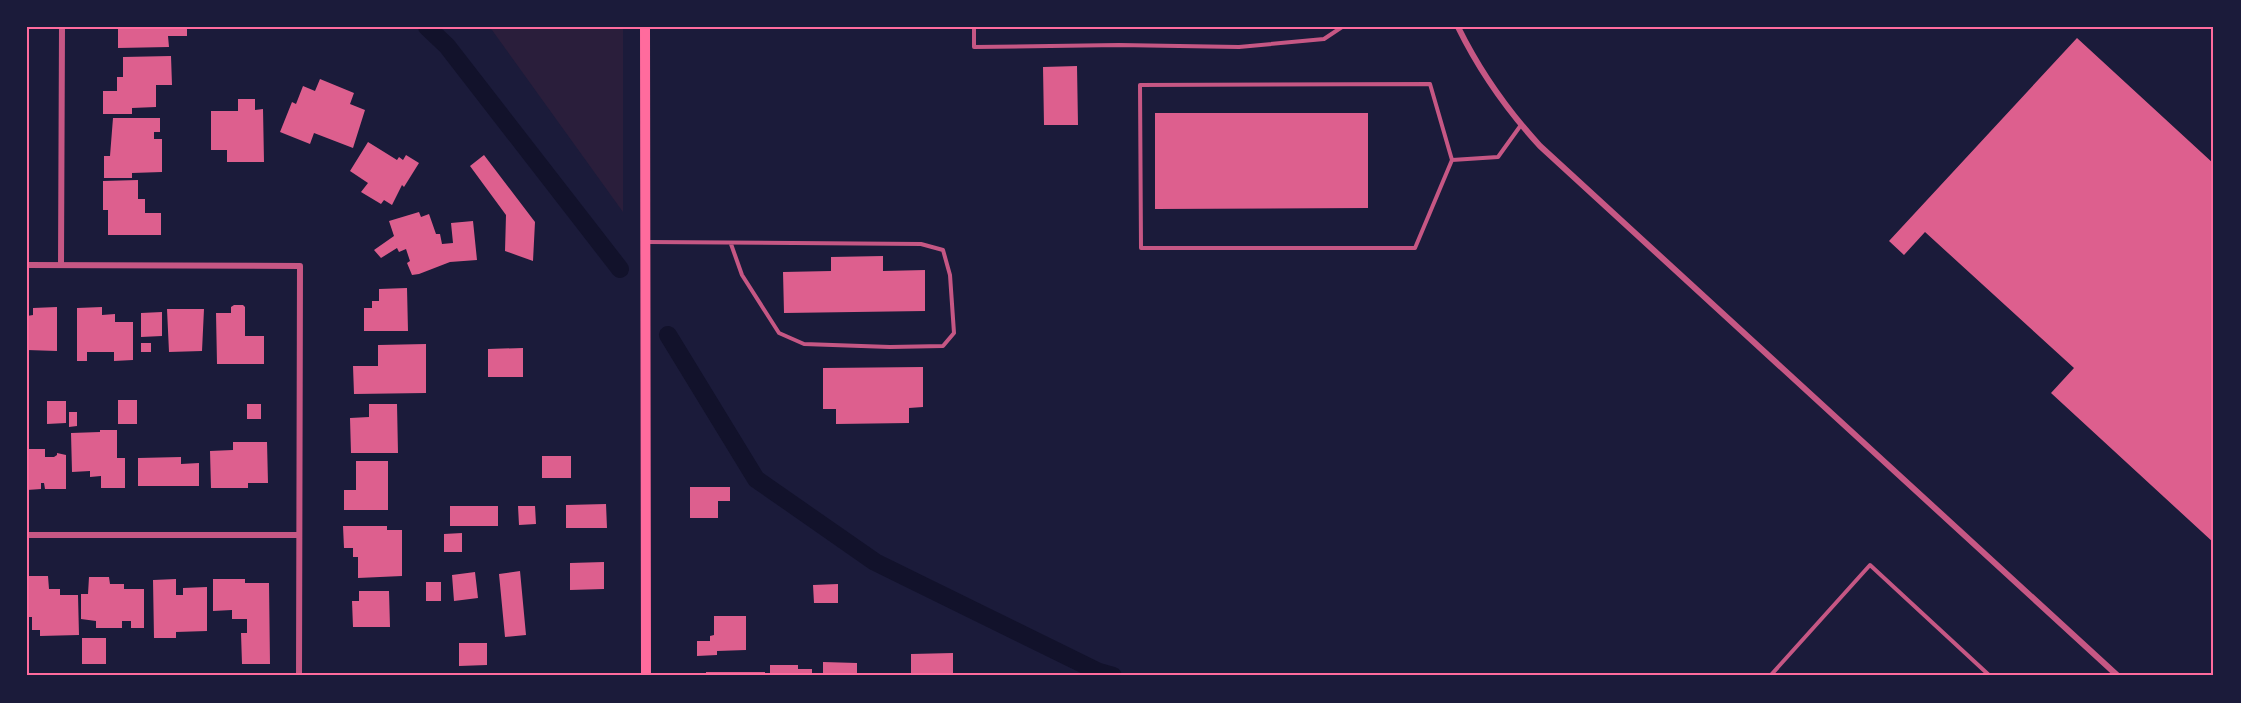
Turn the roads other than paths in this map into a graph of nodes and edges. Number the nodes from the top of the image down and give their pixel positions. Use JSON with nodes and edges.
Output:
{"nodes":[{"id":1,"x":62,"y":27,"type":"edge"},
{"id":2,"x":645,"y":27,"type":"edge"},
{"id":3,"x":974,"y":27,"type":"edge"},
{"id":4,"x":1342,"y":27,"type":"edge"},
{"id":5,"x":1458,"y":27,"type":"edge"},
{"id":6,"x":1521,"y":125,"type":"junction"},
{"id":7,"x":1452,"y":160,"type":"junction"},
{"id":8,"x":646,"y":242,"type":"junction"},
{"id":9,"x":731,"y":244,"type":"junction"},
{"id":10,"x":27,"y":265,"type":"edge"},
{"id":11,"x":61,"y":265,"type":"junction"},
{"id":12,"x":27,"y":535,"type":"edge"},
{"id":13,"x":300,"y":535,"type":"junction"},
{"id":14,"x":299,"y":676,"type":"edge"},
{"id":15,"x":646,"y":676,"type":"edge"},
{"id":16,"x":1770,"y":676,"type":"edge"},
{"id":17,"x":1990,"y":676,"type":"edge"},
{"id":18,"x":2118,"y":676,"type":"edge"}],
"edges":[{"from":1,"to":11,"type":"street"},
{"from":2,"to":8,"type":"main road"},
{"from":3,"to":4,"type":"lane"},
{"from":5,"to":6,"type":"street"},
{"from":6,"to":7,"type":"lane"},
{"from":6,"to":18,"type":"street"},
{"from":7,"to":7,"type":"lane"},
{"from":8,"to":9,"type":"lane"},
{"from":8,"to":15,"type":"main road"},
{"from":9,"to":9,"type":"lane"},
{"from":10,"to":11,"type":"street"},
{"from":11,"to":13,"type":"street"},
{"from":12,"to":13,"type":"street"},
{"from":13,"to":14,"type":"street"},
{"from":16,"to":17,"type":"lane"}]}
